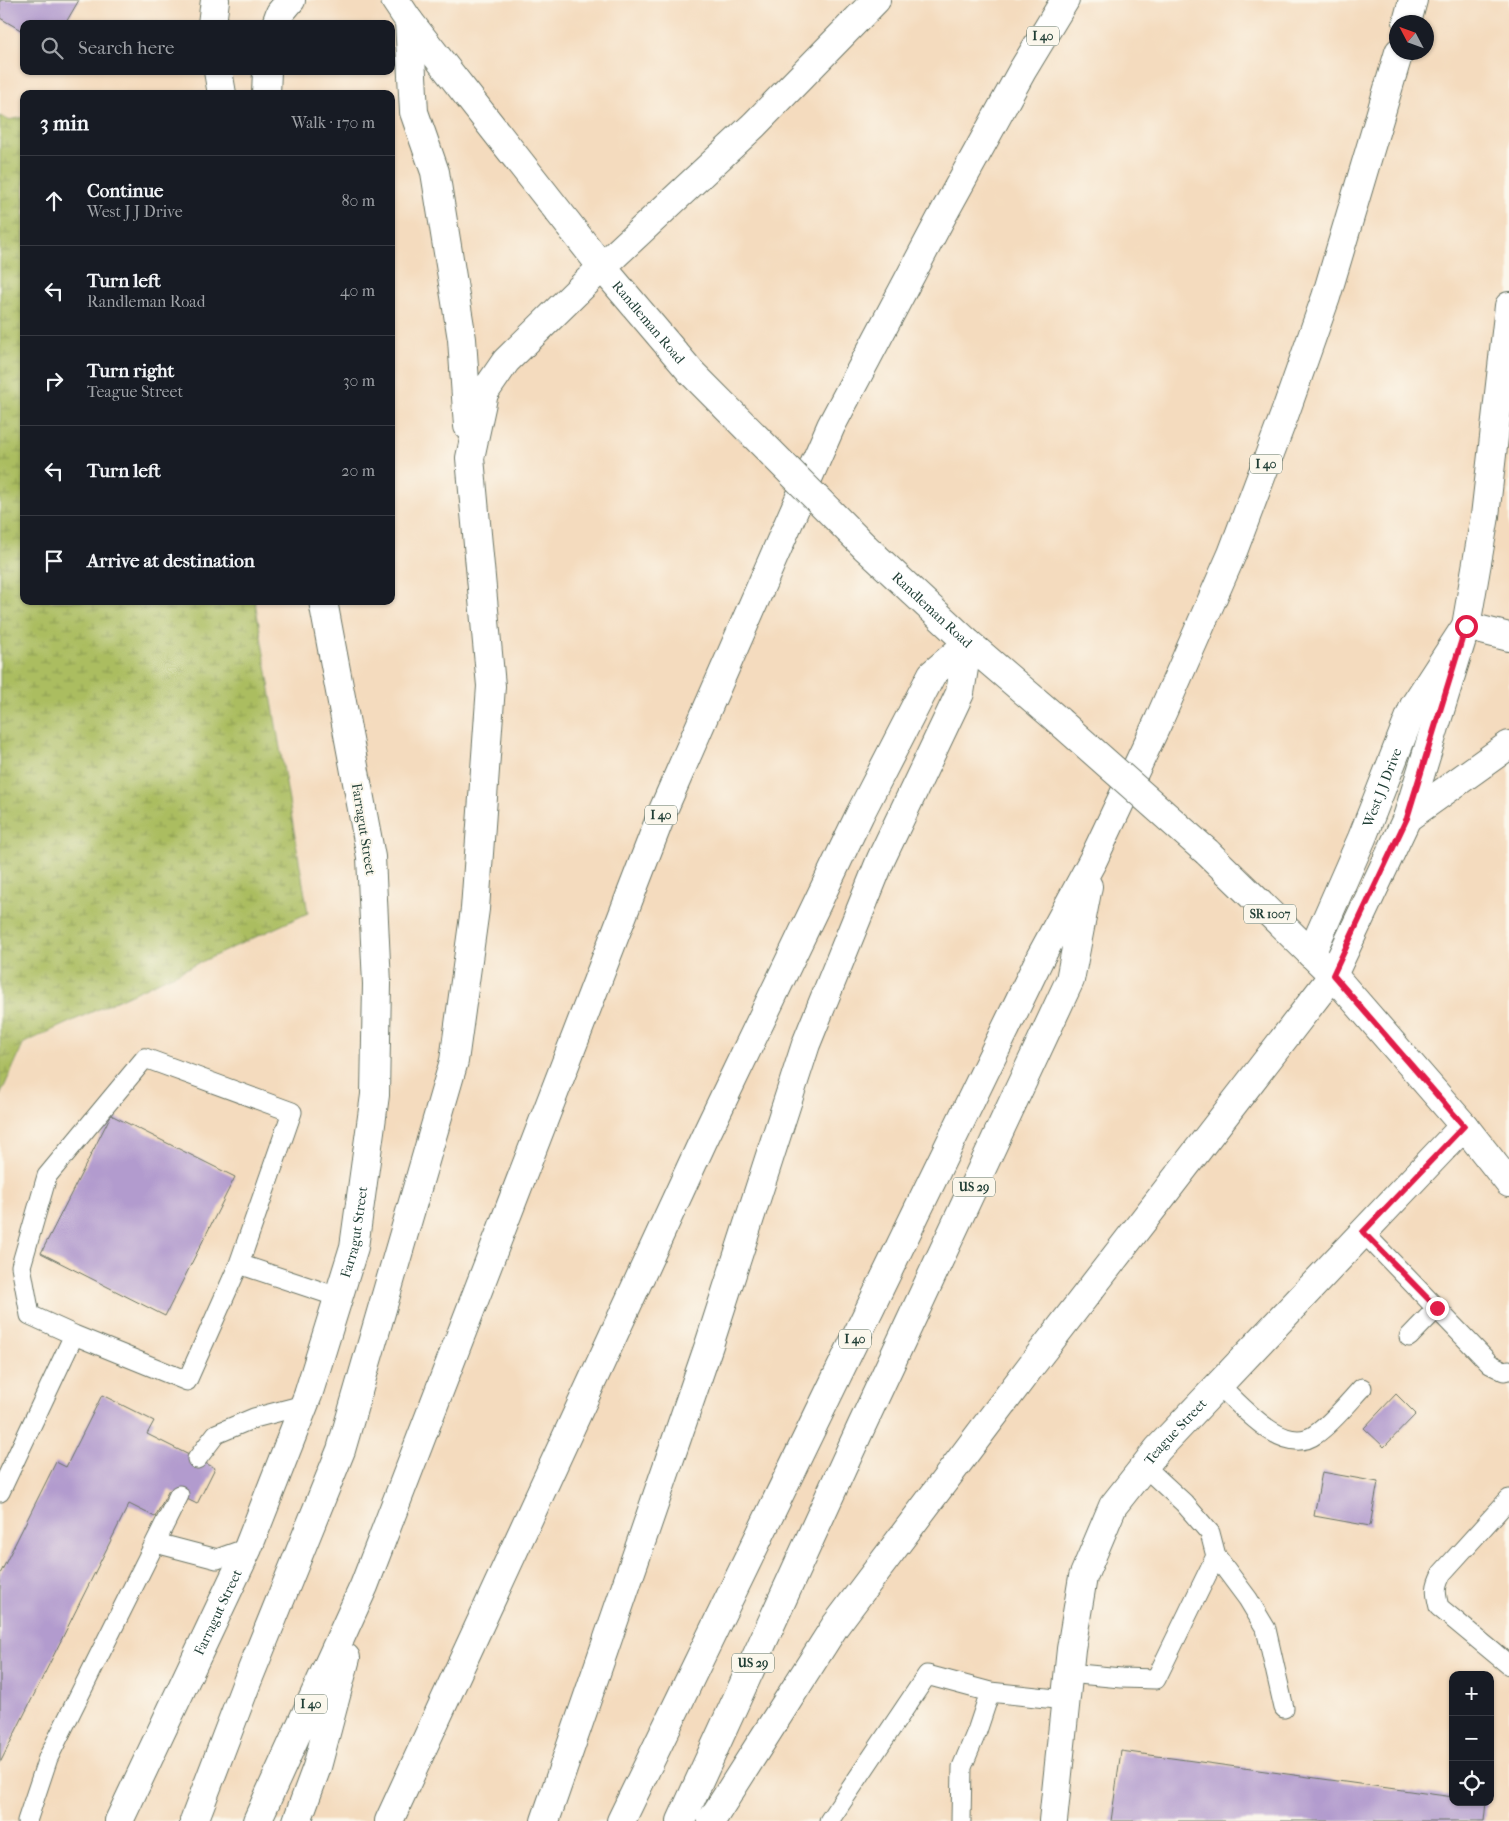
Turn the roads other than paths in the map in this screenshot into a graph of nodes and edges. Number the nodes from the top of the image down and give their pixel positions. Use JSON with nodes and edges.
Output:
{"nodes":[{"id":1,"x":215,"y":0,"type":"edge"},
{"id":2,"x":291,"y":0,"type":"edge"},
{"id":3,"x":876,"y":0,"type":"edge"},
{"id":4,"x":1065,"y":0,"type":"edge"},
{"id":5,"x":1413,"y":0,"type":"edge"},
{"id":6,"x":402,"y":11,"type":"edge"},
{"id":7,"x":1409,"y":15,"type":"edge"},
{"id":8,"x":212,"y":20,"type":"edge"},
{"id":9,"x":277,"y":20,"type":"edge"},
{"id":10,"x":1397,"y":60,"type":"edge"},
{"id":11,"x":219,"y":75,"type":"edge"},
{"id":12,"x":267,"y":75,"type":"edge"},
{"id":13,"x":221,"y":90,"type":"edge"},
{"id":14,"x":266,"y":90,"type":"edge"},
{"id":15,"x":602,"y":267,"type":"junction"},
{"id":16,"x":1509,"y":306,"type":"edge"},
{"id":17,"x":470,"y":458,"type":"junction"},
{"id":18,"x":324,"y":605,"type":"edge"},
{"id":19,"x":1466,"y":626,"type":"junction"},
{"id":20,"x":1509,"y":637,"type":"edge"},
{"id":21,"x":968,"y":643,"type":"junction"},
{"id":22,"x":1509,"y":745,"type":"edge"},
{"id":23,"x":1407,"y":818,"type":"junction"},
{"id":24,"x":1093,"y":860,"type":"junction"},
{"id":25,"x":1311,"y":954,"type":"junction"},
{"id":26,"x":1333,"y":975,"type":"junction"},
{"id":27,"x":1464,"y":1126,"type":"junction"},
{"id":28,"x":1509,"y":1183,"type":"edge"},
{"id":29,"x":1363,"y":1232,"type":"junction"},
{"id":30,"x":239,"y":1264,"type":"junction"},
{"id":31,"x":338,"y":1298,"type":"junction"},
{"id":32,"x":1437,"y":1308,"type":"junction"},
{"id":33,"x":74,"y":1335,"type":"junction"},
{"id":34,"x":1409,"y":1337,"type":"dead end"},
{"id":35,"x":1509,"y":1370,"type":"edge"},
{"id":36,"x":1219,"y":1385,"type":"junction"},
{"id":37,"x":1362,"y":1388,"type":"dead end"},
{"id":38,"x":304,"y":1405,"type":"junction"},
{"id":39,"x":197,"y":1459,"type":"dead end"},
{"id":40,"x":1144,"y":1466,"type":"junction"},
{"id":41,"x":0,"y":1492,"type":"edge"},
{"id":42,"x":179,"y":1495,"type":"dead end"},
{"id":43,"x":1509,"y":1499,"type":"edge"},
{"id":44,"x":156,"y":1543,"type":"junction"},
{"id":45,"x":248,"y":1548,"type":"junction"},
{"id":46,"x":1216,"y":1556,"type":"junction"},
{"id":47,"x":364,"y":1586,"type":"junction"},
{"id":48,"x":1509,"y":1665,"type":"edge"},
{"id":49,"x":1068,"y":1673,"type":"junction"},
{"id":50,"x":990,"y":1692,"type":"junction"},
{"id":51,"x":1065,"y":1700,"type":"junction"},
{"id":52,"x":1284,"y":1708,"type":"dead end"},
{"id":53,"x":832,"y":1819,"type":"edge"},
{"id":54,"x":27,"y":1821,"type":"edge"},
{"id":55,"x":118,"y":1821,"type":"edge"},
{"id":56,"x":194,"y":1821,"type":"edge"},
{"id":57,"x":257,"y":1821,"type":"edge"},
{"id":58,"x":297,"y":1821,"type":"edge"},
{"id":59,"x":388,"y":1821,"type":"edge"},
{"id":60,"x":545,"y":1821,"type":"edge"},
{"id":61,"x":621,"y":1821,"type":"edge"},
{"id":62,"x":681,"y":1821,"type":"edge"},
{"id":63,"x":711,"y":1821,"type":"edge"},
{"id":64,"x":961,"y":1821,"type":"edge"},
{"id":65,"x":1053,"y":1821,"type":"edge"}],
"edges":[{"from":1,"to":8,"type":"main road"},
{"from":2,"to":9,"type":"main road"},
{"from":3,"to":15,"type":"main road"},
{"from":4,"to":47,"type":"main road","number":"I 40"},
{"from":5,"to":7,"type":"main road"},
{"from":6,"to":15,"type":"main road","name":"Randleman Road"},
{"from":6,"to":17,"type":"main road"},
{"from":10,"to":24,"type":"main road","number":"I 40"},
{"from":11,"to":13,"type":"main road"},
{"from":12,"to":14,"type":"main road"},
{"from":15,"to":17,"type":"main road"},
{"from":15,"to":21,"type":"main road","name":"Randleman Road","bridge":true},
{"from":16,"to":19,"type":"main road"},
{"from":17,"to":56,"type":"main road"},
{"from":18,"to":31,"type":"main road","name":"Farragut Street"},
{"from":19,"to":20,"type":"main road"},
{"from":19,"to":23,"type":"main road"},
{"from":19,"to":25,"type":"main road","name":"West J J Drive"},
{"from":21,"to":25,"type":"main road","name":"Randleman Road","number":"SR 1007","bridge":true},
{"from":21,"to":59,"type":"main road"},
{"from":21,"to":60,"type":"main road"},
{"from":22,"to":23,"type":"main road"},
{"from":23,"to":26,"type":"main road"},
{"from":24,"to":61,"type":"main road","number":"I 40"},
{"from":24,"to":62,"type":"main road","number":"US 29"},
{"from":25,"to":26,"type":"main road","name":"Randleman Road","number":"SR 1007"},
{"from":26,"to":27,"type":"main road","name":"Randleman Road","number":"SR 1007"},
{"from":26,"to":63,"type":"main road"},
{"from":27,"to":28,"type":"main road","name":"Randleman Road","number":"SR 1007"},
{"from":27,"to":29,"type":"main road","name":"Teague Street"},
{"from":29,"to":32,"type":"lane"},
{"from":29,"to":36,"type":"main road","name":"Teague Street"},
{"from":30,"to":31,"type":"lane"},
{"from":30,"to":33,"type":"lane"},
{"from":30,"to":33,"type":"lane"},
{"from":31,"to":38,"type":"main road","name":"Farragut Street"},
{"from":32,"to":34,"type":"lane"},
{"from":32,"to":35,"type":"lane"},
{"from":33,"to":41,"type":"lane"},
{"from":36,"to":37,"type":"lane"},
{"from":36,"to":40,"type":"main road","name":"Teague Street"},
{"from":38,"to":39,"type":"lane"},
{"from":38,"to":45,"type":"main road","name":"Farragut Street"},
{"from":40,"to":46,"type":"lane"},
{"from":40,"to":49,"type":"main road","name":"Teague Street"},
{"from":42,"to":44,"type":"lane"},
{"from":43,"to":48,"type":"lane"},
{"from":44,"to":45,"type":"lane"},
{"from":44,"to":54,"type":"lane"},
{"from":45,"to":55,"type":"main road","name":"Farragut Street"},
{"from":46,"to":49,"type":"lane"},
{"from":46,"to":52,"type":"lane"},
{"from":47,"to":57,"type":"main road","number":"I 40"},
{"from":47,"to":58,"type":"main road"},
{"from":49,"to":51,"type":"main road","name":"Teague Street"},
{"from":50,"to":51,"type":"lane"},
{"from":50,"to":53,"type":"lane"},
{"from":50,"to":64,"type":"lane"},
{"from":51,"to":65,"type":"main road","name":"Teague Street"}]}
